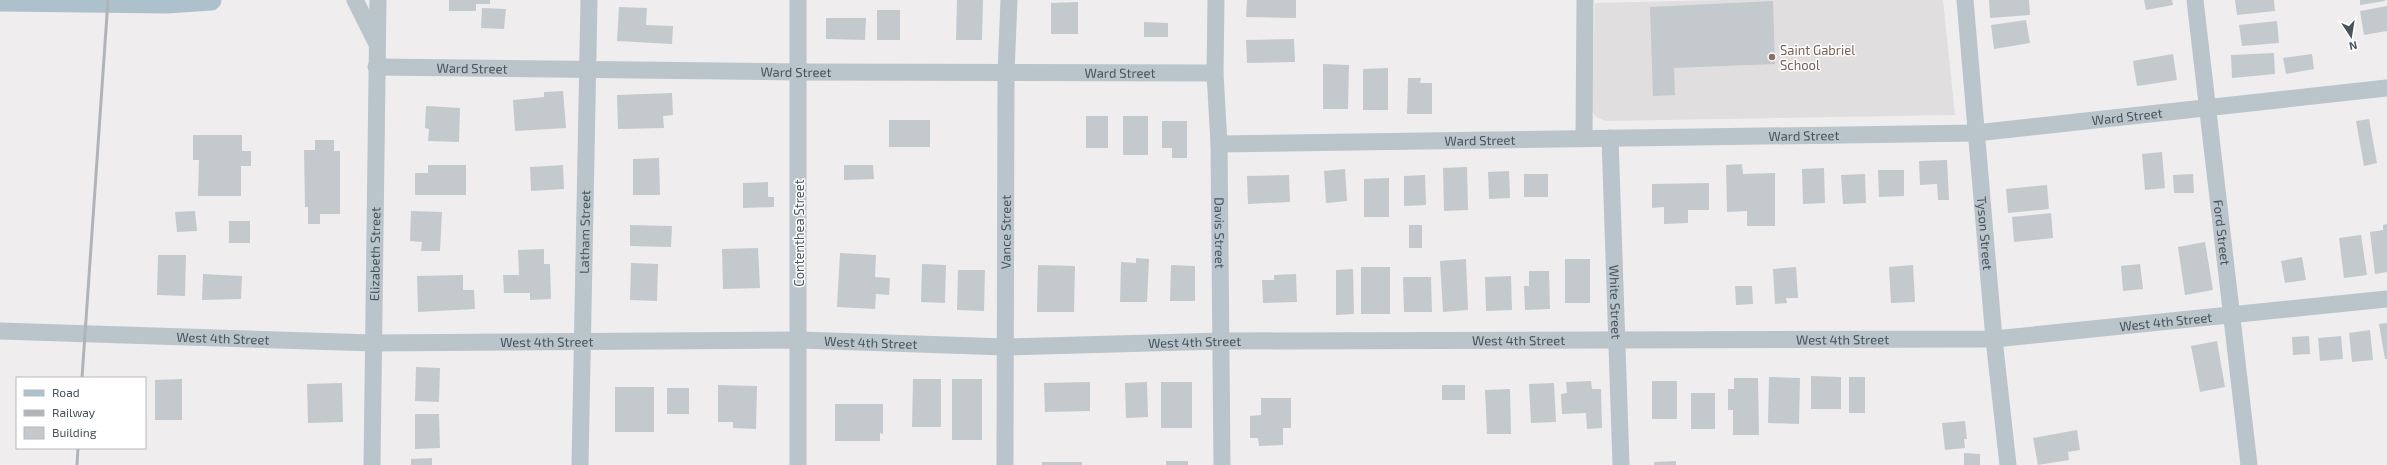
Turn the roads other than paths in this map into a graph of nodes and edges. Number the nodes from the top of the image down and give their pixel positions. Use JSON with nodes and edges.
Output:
{"nodes":[{"id":1,"x":211,"y":0,"type":"edge"},
{"id":2,"x":355,"y":0,"type":"edge"},
{"id":3,"x":378,"y":0,"type":"edge"},
{"id":4,"x":589,"y":0,"type":"edge"},
{"id":5,"x":798,"y":0,"type":"edge"},
{"id":6,"x":1009,"y":0,"type":"edge"},
{"id":7,"x":1216,"y":0,"type":"edge"},
{"id":8,"x":1585,"y":0,"type":"edge"},
{"id":9,"x":1965,"y":0,"type":"edge"},
{"id":10,"x":2195,"y":0,"type":"edge"},
{"id":11,"x":0,"y":1,"type":"edge"},
{"id":12,"x":377,"y":44,"type":"junction"},
{"id":13,"x":376,"y":67,"type":"junction"},
{"id":14,"x":589,"y":68,"type":"junction"},
{"id":15,"x":799,"y":72,"type":"junction"},
{"id":16,"x":1006,"y":73,"type":"junction"},
{"id":17,"x":1215,"y":73,"type":"junction"},
{"id":18,"x":2387,"y":88,"type":"edge"},
{"id":19,"x":2209,"y":108,"type":"junction"},
{"id":20,"x":1976,"y":133,"type":"junction"},
{"id":21,"x":1584,"y":137,"type":"junction"},
{"id":22,"x":1610,"y":138,"type":"junction"},
{"id":23,"x":1219,"y":144,"type":"junction"},
{"id":24,"x":2387,"y":298,"type":"edge"},
{"id":25,"x":2232,"y":316,"type":"junction"},
{"id":26,"x":0,"y":330,"type":"edge"},
{"id":27,"x":1994,"y":339,"type":"junction"},
{"id":28,"x":800,"y":340,"type":"junction"},
{"id":29,"x":583,"y":341,"type":"junction"},
{"id":30,"x":1222,"y":341,"type":"junction"},
{"id":31,"x":1617,"y":341,"type":"junction"},
{"id":32,"x":373,"y":343,"type":"junction"},
{"id":33,"x":1006,"y":347,"type":"junction"},
{"id":34,"x":372,"y":465,"type":"edge"},
{"id":35,"x":580,"y":465,"type":"edge"},
{"id":36,"x":798,"y":465,"type":"edge"},
{"id":37,"x":1005,"y":465,"type":"edge"},
{"id":38,"x":1222,"y":465,"type":"edge"},
{"id":39,"x":1621,"y":465,"type":"edge"},
{"id":40,"x":2008,"y":465,"type":"edge"},
{"id":41,"x":2248,"y":465,"type":"edge"}],
"edges":[{"from":1,"to":11,"type":"main road"},
{"from":2,"to":12,"type":"street","name":"Elizabeth Street"},
{"from":3,"to":12,"type":"street","name":"Elizabeth Street"},
{"from":4,"to":14,"type":"street","name":"Latham Street"},
{"from":5,"to":15,"type":"street","name":"Contenthea Street"},
{"from":6,"to":16,"type":"street","name":"Vance Street"},
{"from":7,"to":17,"type":"street","name":"Davis Street"},
{"from":8,"to":21,"type":"street"},
{"from":9,"to":20,"type":"street","name":"Tyson Street"},
{"from":10,"to":19,"type":"street","name":"Ford Street"},
{"from":12,"to":13,"type":"street","name":"Elizabeth Street"},
{"from":13,"to":14,"type":"street","name":"Ward Street"},
{"from":13,"to":32,"type":"street","name":"Elizabeth Street"},
{"from":14,"to":15,"type":"street","name":"Ward Street"},
{"from":14,"to":29,"type":"street","name":"Latham Street"},
{"from":15,"to":16,"type":"street","name":"Ward Street"},
{"from":15,"to":28,"type":"street","name":"Contenthea Street"},
{"from":16,"to":17,"type":"street","name":"Ward Street"},
{"from":16,"to":33,"type":"street","name":"Vance Street"},
{"from":17,"to":23,"type":"street","name":"Davis Street"},
{"from":18,"to":19,"type":"street","name":"Ward Street"},
{"from":19,"to":20,"type":"street","name":"Ward Street"},
{"from":19,"to":25,"type":"street","name":"Ford Street"},
{"from":20,"to":22,"type":"street","name":"Ward Street"},
{"from":20,"to":27,"type":"street","name":"Tyson Street"},
{"from":21,"to":22,"type":"street","name":"Ward Street"},
{"from":21,"to":23,"type":"street","name":"Ward Street"},
{"from":22,"to":31,"type":"street","name":"White Street"},
{"from":23,"to":30,"type":"street","name":"Davis Street"},
{"from":24,"to":25,"type":"street","name":"West 4th Street"},
{"from":25,"to":27,"type":"street","name":"West 4th Street"},
{"from":25,"to":41,"type":"street","name":"Ford Street"},
{"from":26,"to":32,"type":"street","name":"West 4th Street"},
{"from":27,"to":31,"type":"street","name":"West 4th Street"},
{"from":27,"to":40,"type":"street","name":"Tyson Street"},
{"from":28,"to":29,"type":"street","name":"West 4th Street"},
{"from":28,"to":33,"type":"street","name":"West 4th Street"},
{"from":28,"to":36,"type":"street","name":"Contenthea Street"},
{"from":29,"to":32,"type":"street","name":"West 4th Street"},
{"from":29,"to":35,"type":"street","name":"Latham Street"},
{"from":30,"to":31,"type":"street","name":"West 4th Street"},
{"from":30,"to":33,"type":"street","name":"West 4th Street"},
{"from":30,"to":38,"type":"street","name":"Davis Street"},
{"from":31,"to":39,"type":"street","name":"White Street"},
{"from":32,"to":34,"type":"street","name":"Elizabeth Street"},
{"from":33,"to":37,"type":"street","name":"Vance Street"}]}
